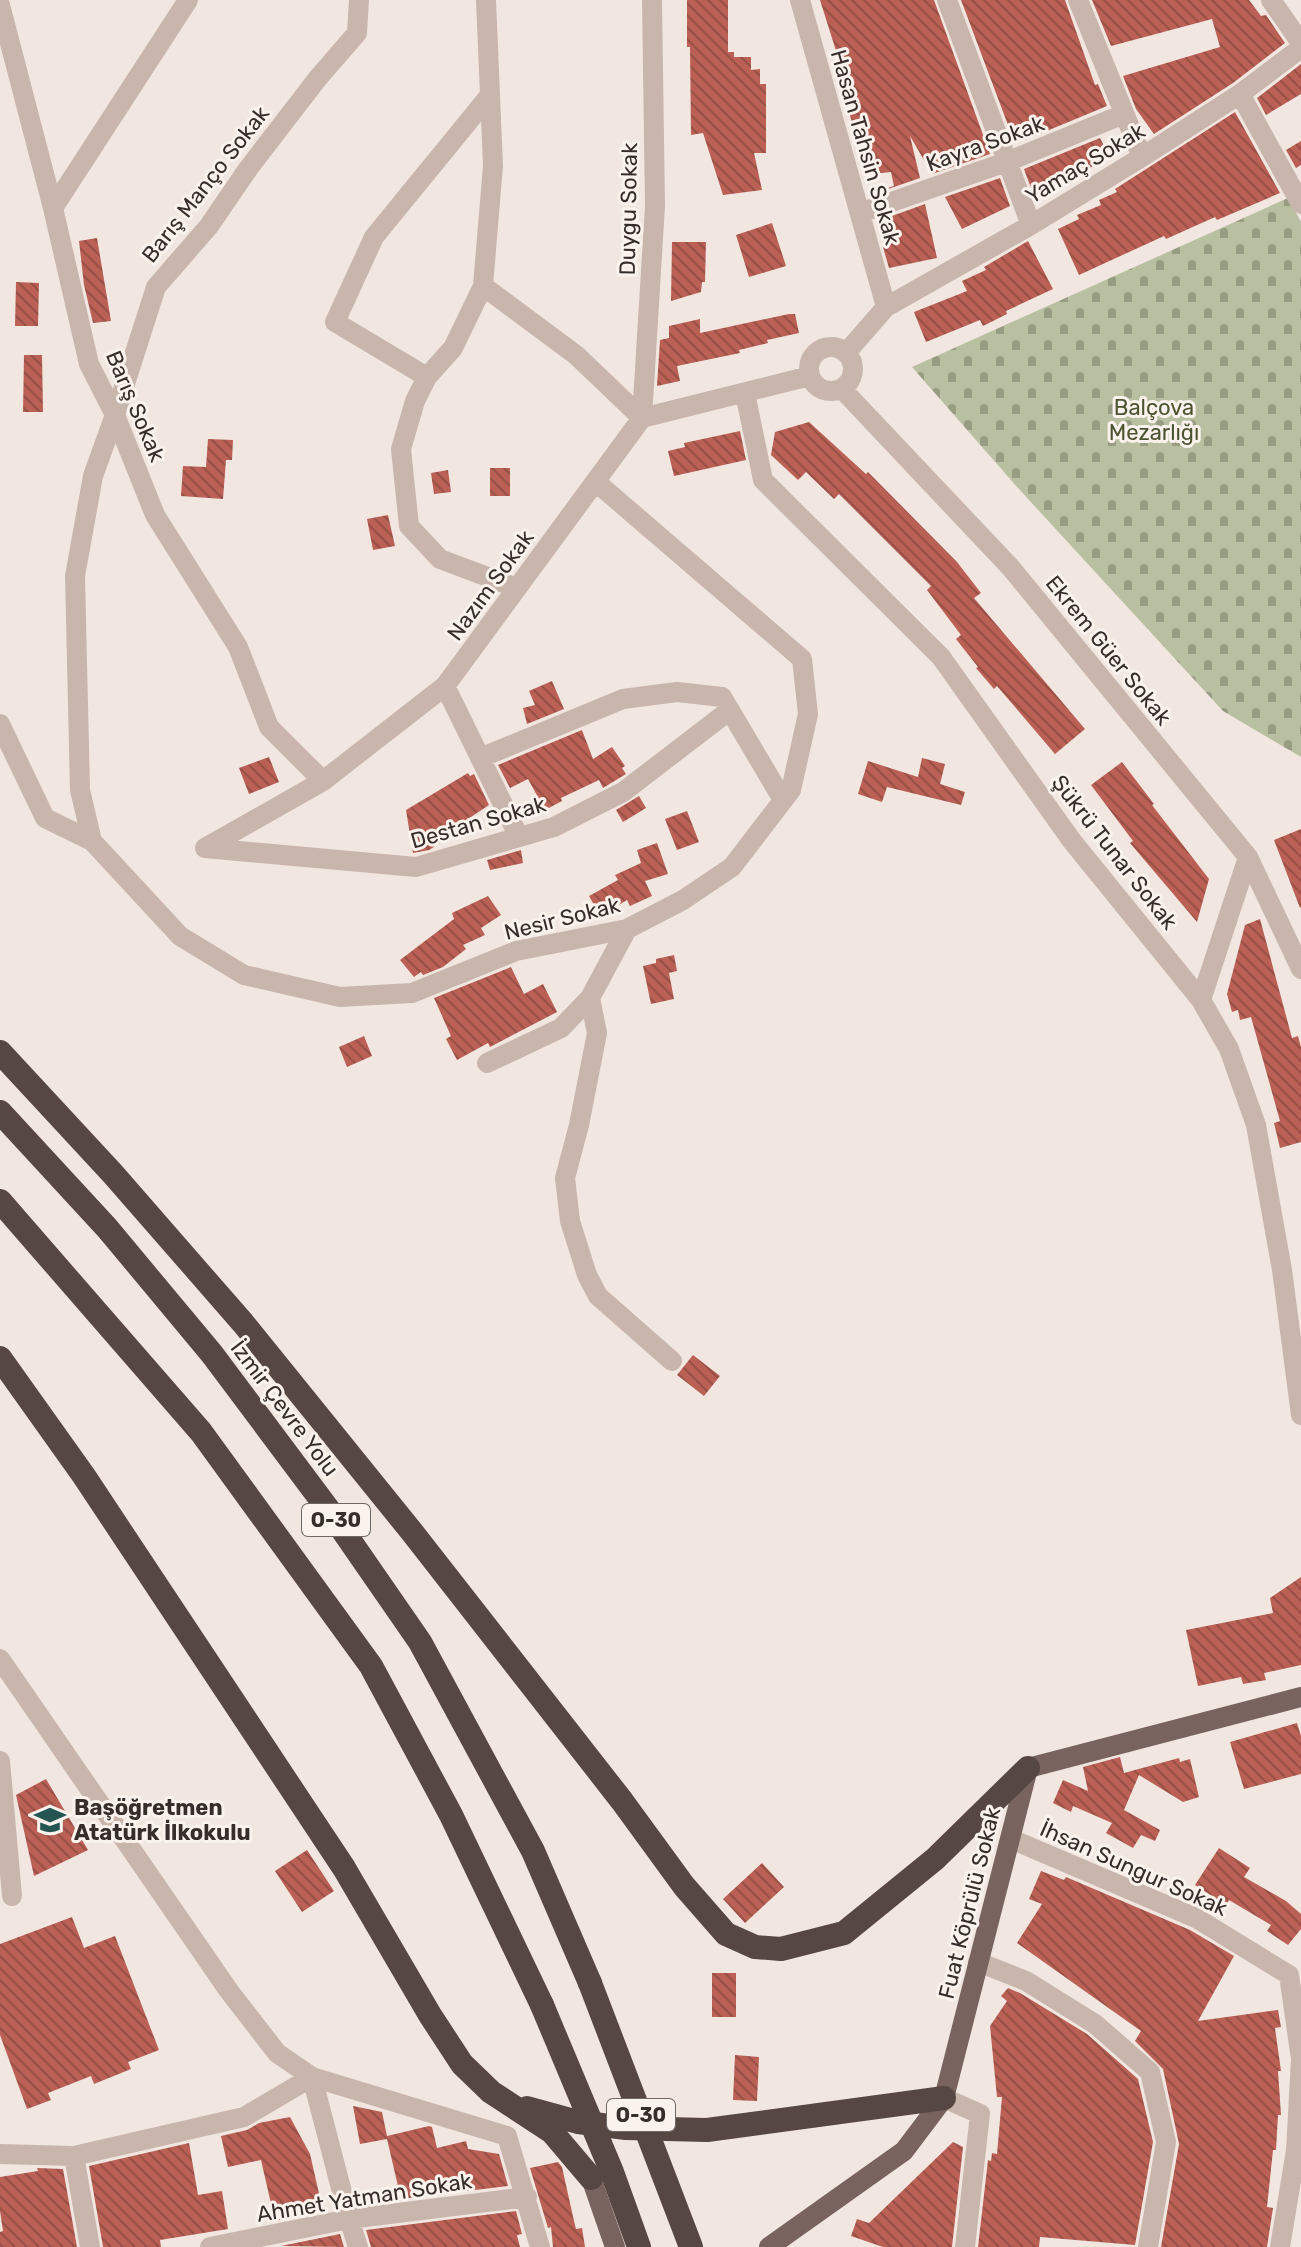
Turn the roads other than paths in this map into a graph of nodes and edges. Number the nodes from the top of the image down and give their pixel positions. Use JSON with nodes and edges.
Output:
{"nodes":[{"id":1,"x":188,"y":0,"type":"edge"},
{"id":2,"x":359,"y":0,"type":"edge"},
{"id":3,"x":486,"y":0,"type":"edge"},
{"id":4,"x":652,"y":0,"type":"edge"},
{"id":5,"x":800,"y":0,"type":"edge"},
{"id":6,"x":947,"y":0,"type":"edge"},
{"id":7,"x":1078,"y":0,"type":"edge"},
{"id":8,"x":1271,"y":0,"type":"edge"},
{"id":9,"x":0,"y":5,"type":"edge"},
{"id":10,"x":1301,"y":45,"type":"edge"},
{"id":11,"x":1240,"y":94,"type":"junction"},
{"id":12,"x":490,"y":95,"type":"junction"},
{"id":13,"x":1124,"y":114,"type":"junction"},
{"id":14,"x":1142,"y":157,"type":"junction"},
{"id":15,"x":1009,"y":161,"type":"junction"},
{"id":16,"x":1301,"y":204,"type":"edge"},
{"id":17,"x":53,"y":208,"type":"junction"},
{"id":18,"x":860,"y":213,"type":"junction"},
{"id":19,"x":1031,"y":225,"type":"junction"},
{"id":20,"x":483,"y":286,"type":"junction"},
{"id":21,"x":886,"y":307,"type":"junction"},
{"id":22,"x":846,"y":353,"type":"junction"},
{"id":23,"x":810,"y":376,"type":"junction"},
{"id":24,"x":427,"y":377,"type":"junction"},
{"id":25,"x":842,"y":389,"type":"junction"},
{"id":26,"x":745,"y":393,"type":"junction"},
{"id":27,"x":115,"y":415,"type":"junction"},
{"id":28,"x":642,"y":418,"type":"junction"},
{"id":29,"x":596,"y":482,"type":"junction"},
{"id":30,"x":517,"y":588,"type":"junction"},
{"id":31,"x":445,"y":686,"type":"junction"},
{"id":32,"x":730,"y":710,"type":"junction"},
{"id":33,"x":0,"y":724,"type":"edge"},
{"id":34,"x":480,"y":758,"type":"junction"},
{"id":35,"x":323,"y":781,"type":"junction"},
{"id":36,"x":783,"y":800,"type":"junction"},
{"id":37,"x":519,"y":837,"type":"junction"},
{"id":38,"x":92,"y":841,"type":"junction"},
{"id":39,"x":205,"y":848,"type":"joint"},
{"id":40,"x":1248,"y":857,"type":"junction"},
{"id":41,"x":627,"y":929,"type":"junction"},
{"id":42,"x":1301,"y":969,"type":"edge"},
{"id":43,"x":590,"y":998,"type":"junction"},
{"id":44,"x":1201,"y":1000,"type":"junction"},
{"id":45,"x":0,"y":1052,"type":"edge"},
{"id":46,"x":487,"y":1063,"type":"dead end"},
{"id":47,"x":0,"y":1112,"type":"edge"},
{"id":48,"x":0,"y":1201,"type":"edge"},
{"id":49,"x":0,"y":1358,"type":"edge"},
{"id":50,"x":672,"y":1361,"type":"dead end"},
{"id":51,"x":1301,"y":1415,"type":"edge"},
{"id":52,"x":0,"y":1659,"type":"edge"},
{"id":53,"x":1300,"y":1701,"type":"edge"},
{"id":54,"x":0,"y":1761,"type":"edge"},
{"id":55,"x":1028,"y":1768,"type":"junction"},
{"id":56,"x":1011,"y":1839,"type":"junction"},
{"id":57,"x":12,"y":1896,"type":"dead end"},
{"id":58,"x":978,"y":1962,"type":"junction"},
{"id":59,"x":312,"y":2077,"type":"junction"},
{"id":60,"x":944,"y":2098,"type":"junction"},
{"id":61,"x":510,"y":2103,"type":"junction"},
{"id":62,"x":0,"y":2154,"type":"edge"},
{"id":63,"x":74,"y":2156,"type":"junction"},
{"id":64,"x":591,"y":2178,"type":"joint"},
{"id":65,"x":527,"y":2197,"type":"junction"},
{"id":66,"x":349,"y":2219,"type":"junction"},
{"id":67,"x":90,"y":2247,"type":"edge"},
{"id":68,"x":210,"y":2247,"type":"edge"},
{"id":69,"x":358,"y":2247,"type":"edge"},
{"id":70,"x":540,"y":2247,"type":"edge"},
{"id":71,"x":615,"y":2247,"type":"edge"},
{"id":72,"x":639,"y":2247,"type":"edge"},
{"id":73,"x":691,"y":2247,"type":"edge"},
{"id":74,"x":769,"y":2247,"type":"edge"},
{"id":75,"x":965,"y":2247,"type":"edge"},
{"id":76,"x":1148,"y":2247,"type":"edge"},
{"id":77,"x":1280,"y":2247,"type":"edge"}],
"edges":[{"from":1,"to":17,"type":"street"},
{"from":2,"to":27,"type":"street","name":"Barış Manço Sokak"},
{"from":3,"to":12,"type":"street"},
{"from":4,"to":28,"type":"street","name":"Duygu Sokak"},
{"from":5,"to":18,"type":"street","name":"Hasan Tahsin Sokak"},
{"from":6,"to":15,"type":"street"},
{"from":7,"to":13,"type":"street"},
{"from":8,"to":10,"type":"street"},
{"from":9,"to":17,"type":"street","name":"Barış Sokak"},
{"from":10,"to":11,"type":"street","name":"Yamaç Sokak"},
{"from":11,"to":14,"type":"street","name":"Yamaç Sokak"},
{"from":11,"to":16,"type":"street"},
{"from":12,"to":20,"type":"street"},
{"from":12,"to":24,"type":"street"},
{"from":13,"to":14,"type":"street"},
{"from":13,"to":15,"type":"street","name":"Kayra Sokak"},
{"from":14,"to":19,"type":"street","name":"Yamaç Sokak"},
{"from":15,"to":18,"type":"street","name":"Kayra Sokak"},
{"from":15,"to":19,"type":"street"},
{"from":17,"to":27,"type":"street","name":"Barış Sokak"},
{"from":18,"to":21,"type":"street","name":"Hasan Tahsin Sokak"},
{"from":19,"to":21,"type":"street","name":"Yamaç Sokak"},
{"from":20,"to":24,"type":"street"},
{"from":20,"to":28,"type":"street"},
{"from":21,"to":22,"type":"street","name":"Yamaç Sokak"},
{"from":22,"to":23,"type":"street"},
{"from":22,"to":25,"type":"street"},
{"from":23,"to":25,"type":"street"},
{"from":23,"to":26,"type":"street"},
{"from":24,"to":30,"type":"street"},
{"from":25,"to":40,"type":"street","name":"Ekrem Güer Sokak"},
{"from":26,"to":28,"type":"street"},
{"from":26,"to":44,"type":"street","name":"Şükrü Tunar Sokak"},
{"from":27,"to":35,"type":"street","name":"Barış Sokak"},
{"from":27,"to":38,"type":"street","name":"Barış Manço Sokak"},
{"from":28,"to":29,"type":"street","name":"Nazım Sokak"},
{"from":29,"to":30,"type":"street","name":"Nazım Sokak"},
{"from":29,"to":36,"type":"street","name":"Nesir Sokak"},
{"from":30,"to":31,"type":"street","name":"Nazım Sokak"},
{"from":31,"to":34,"type":"street"},
{"from":31,"to":35,"type":"street","name":"Nazım Sokak"},
{"from":32,"to":34,"type":"street"},
{"from":32,"to":36,"type":"street"},
{"from":32,"to":37,"type":"street","name":"Destan Sokak"},
{"from":33,"to":38,"type":"street"},
{"from":34,"to":37,"type":"street"},
{"from":35,"to":39,"type":"street","name":"Nazım Sokak"},
{"from":36,"to":41,"type":"street","name":"Nesir Sokak"},
{"from":37,"to":39,"type":"street","name":"Destan Sokak"},
{"from":38,"to":41,"type":"street","name":"Nesir Sokak"},
{"from":40,"to":42,"type":"street","name":"Ekrem Güer Sokak"},
{"from":40,"to":44,"type":"street"},
{"from":41,"to":43,"type":"street"},
{"from":43,"to":46,"type":"street"},
{"from":43,"to":50,"type":"street"},
{"from":44,"to":51,"type":"street","name":"Şükrü Tunar Sokak"},
{"from":45,"to":55,"type":"highway"},
{"from":47,"to":73,"type":"highway","name":"İzmir Çevre Yolu","number":"O-30","bridge":true},
{"from":48,"to":72,"type":"highway","number":"O-30","bridge":true},
{"from":49,"to":61,"type":"highway"},
{"from":52,"to":59,"type":"street"},
{"from":53,"to":55,"type":"main road"},
{"from":54,"to":57,"type":"street"},
{"from":55,"to":56,"type":"main road","name":"Fuat Köprülü Sokak"},
{"from":56,"to":58,"type":"main road","name":"Fuat Köprülü Sokak"},
{"from":56,"to":77,"type":"street","name":"İhsan Sungur Sokak"},
{"from":58,"to":60,"type":"main road","name":"Fuat Köprülü Sokak"},
{"from":58,"to":76,"type":"street"},
{"from":59,"to":63,"type":"street"},
{"from":59,"to":65,"type":"street"},
{"from":59,"to":66,"type":"street"},
{"from":60,"to":61,"type":"highway"},
{"from":60,"to":74,"type":"main road","name":"Fuat Köprülü Sokak"},
{"from":60,"to":75,"type":"street"},
{"from":61,"to":64,"type":"highway"},
{"from":62,"to":63,"type":"street"},
{"from":63,"to":67,"type":"street"},
{"from":64,"to":71,"type":"main road"},
{"from":65,"to":66,"type":"street","name":"Ahmet Yatman Sokak"},
{"from":65,"to":70,"type":"street"},
{"from":66,"to":68,"type":"street","name":"Ahmet Yatman Sokak"},
{"from":66,"to":69,"type":"street"}]}
